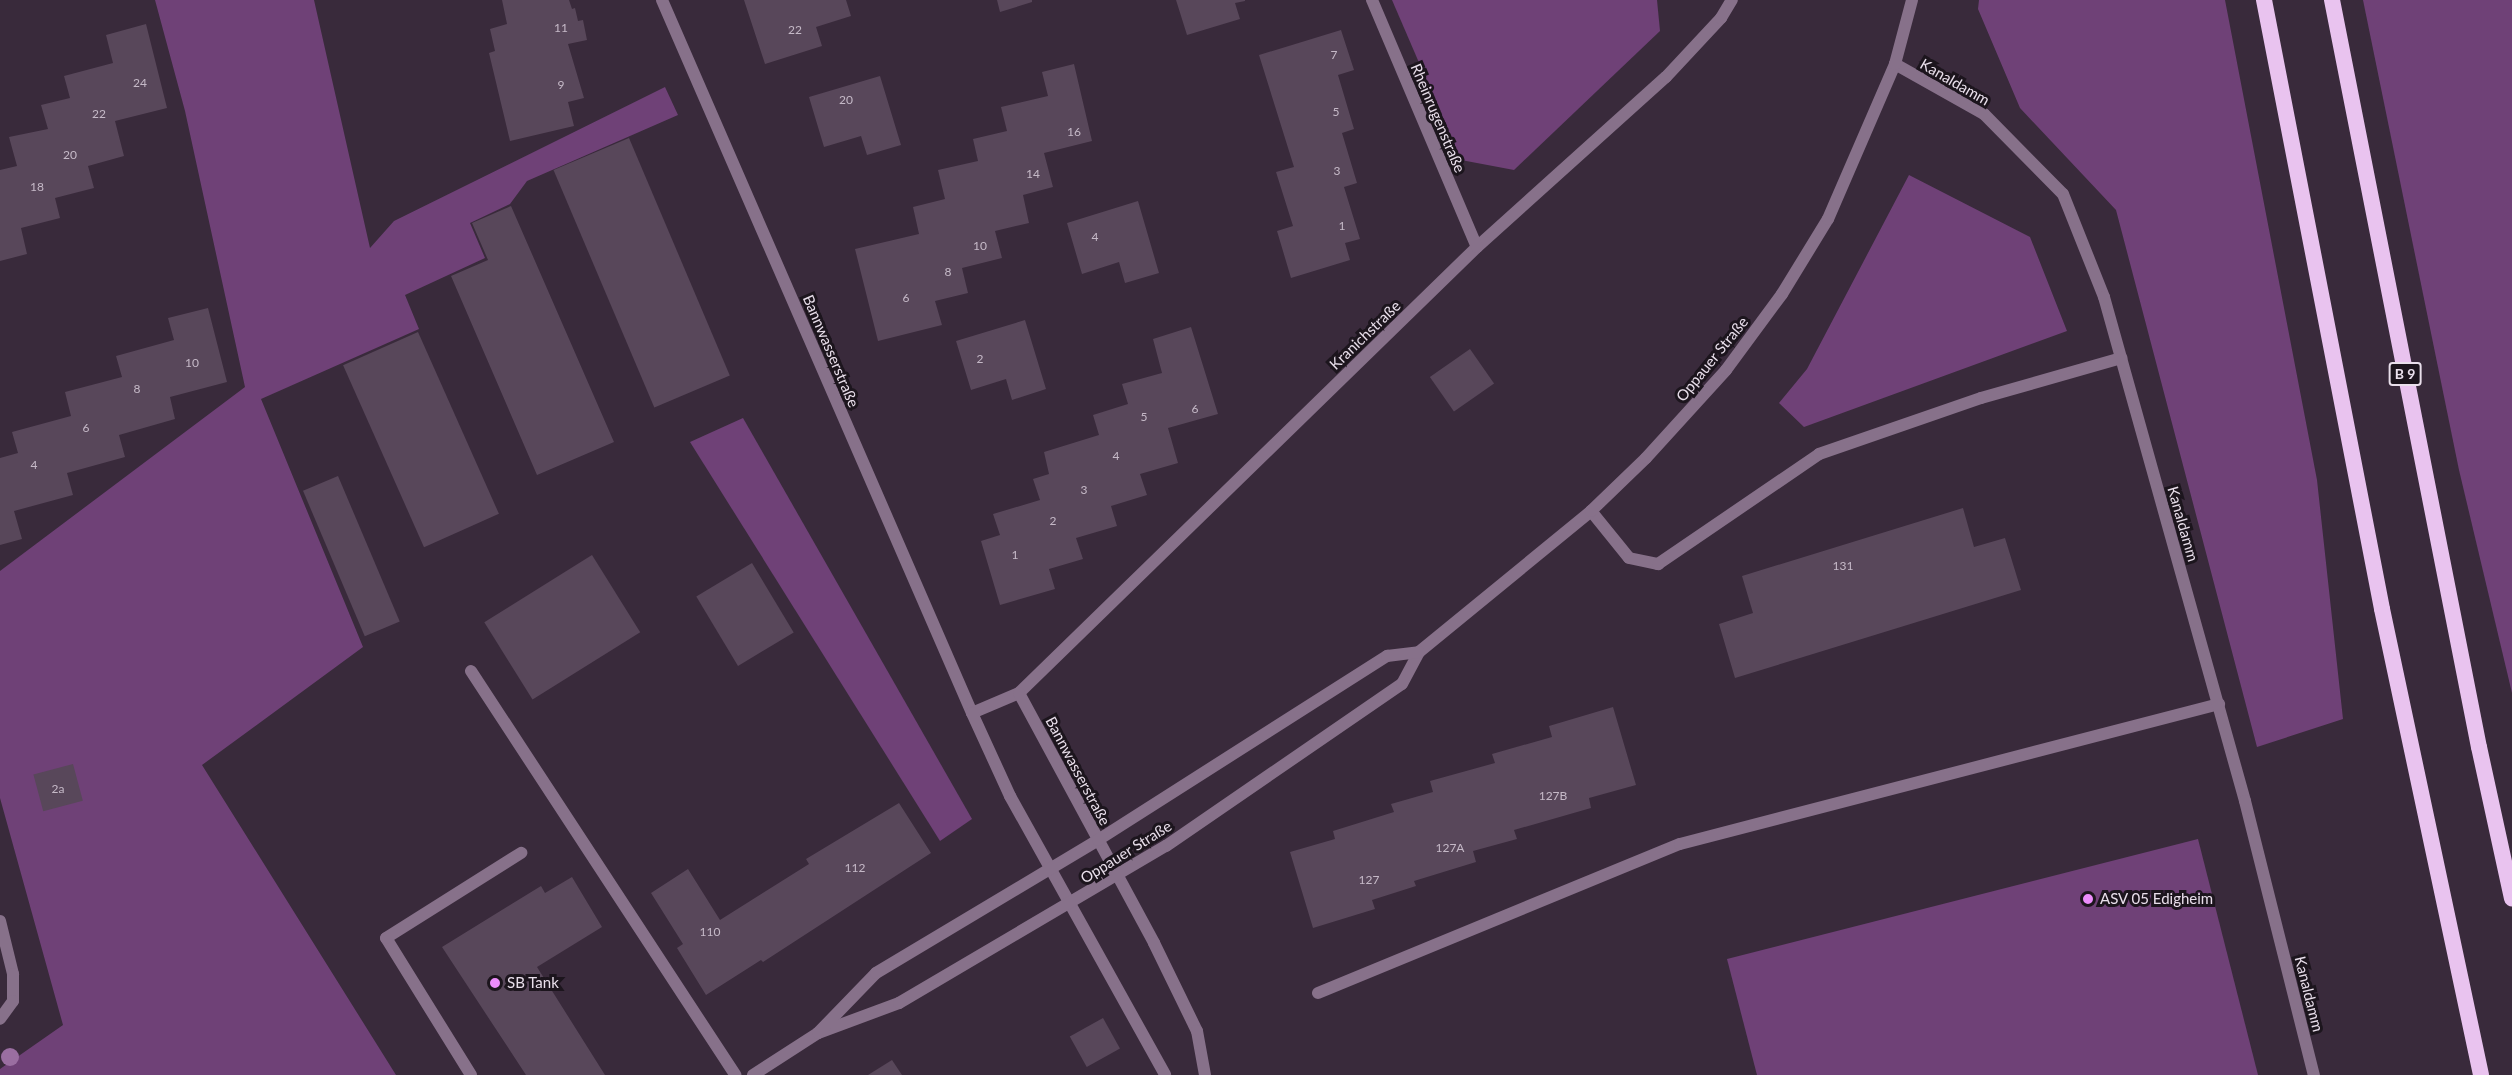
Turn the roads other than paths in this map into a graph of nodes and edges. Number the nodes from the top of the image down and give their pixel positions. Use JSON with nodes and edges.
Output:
{"nodes":[{"id":1,"x":662,"y":0,"type":"edge"},
{"id":2,"x":1371,"y":0,"type":"edge"},
{"id":3,"x":1732,"y":0,"type":"edge"},
{"id":4,"x":1912,"y":0,"type":"edge"},
{"id":5,"x":2264,"y":0,"type":"edge"},
{"id":6,"x":2332,"y":0,"type":"edge"},
{"id":7,"x":1894,"y":64,"type":"junction"},
{"id":8,"x":1477,"y":247,"type":"junction"},
{"id":9,"x":2121,"y":358,"type":"junction"},
{"id":10,"x":1591,"y":511,"type":"junction"},
{"id":11,"x":1419,"y":652,"type":"junction"},
{"id":12,"x":471,"y":671,"type":"dead end"},
{"id":13,"x":1019,"y":693,"type":"junction"},
{"id":14,"x":2219,"y":704,"type":"junction"},
{"id":15,"x":972,"y":714,"type":"junction"},
{"id":16,"x":1098,"y":840,"type":"junction"},
{"id":17,"x":521,"y":853,"type":"dead end"},
{"id":18,"x":1050,"y":867,"type":"junction"},
{"id":19,"x":1118,"y":875,"type":"junction"},
{"id":20,"x":2512,"y":898,"type":"edge"},
{"id":21,"x":1071,"y":903,"type":"junction"},
{"id":22,"x":0,"y":921,"type":"edge"},
{"id":23,"x":1318,"y":993,"type":"dead end"},
{"id":24,"x":0,"y":1019,"type":"edge"},
{"id":25,"x":818,"y":1033,"type":"junction"},
{"id":26,"x":471,"y":1075,"type":"edge"},
{"id":27,"x":735,"y":1075,"type":"edge"},
{"id":28,"x":753,"y":1075,"type":"edge"},
{"id":29,"x":1166,"y":1075,"type":"edge"},
{"id":30,"x":1205,"y":1075,"type":"edge"},
{"id":31,"x":2314,"y":1075,"type":"edge"},
{"id":32,"x":2481,"y":1075,"type":"edge"}],
"edges":[{"from":1,"to":15,"type":"street","name":"Bannwasserstraße"},
{"from":2,"to":8,"type":"street","name":"Rheinrugenstraße"},
{"from":3,"to":8,"type":"street","name":"Kranichstraße"},
{"from":4,"to":7,"type":"street","name":"Oppauer Straße"},
{"from":5,"to":32,"type":"highway"},
{"from":6,"to":20,"type":"highway","number":"B 9"},
{"from":7,"to":9,"type":"street","name":"Kanaldamm"},
{"from":7,"to":10,"type":"street","name":"Oppauer Straße"},
{"from":8,"to":13,"type":"street","name":"Kranichstraße"},
{"from":9,"to":10,"type":"street"},
{"from":9,"to":14,"type":"street","name":"Kanaldamm"},
{"from":10,"to":11,"type":"street","name":"Oppauer Straße"},
{"from":11,"to":16,"type":"street","name":"Oppauer Straße"},
{"from":11,"to":19,"type":"street","name":"Oppauer Straße"},
{"from":12,"to":27,"type":"street"},
{"from":13,"to":15,"type":"street"},
{"from":13,"to":16,"type":"street","name":"Bannwasserstraße"},
{"from":14,"to":23,"type":"street"},
{"from":14,"to":31,"type":"street","name":"Kanaldamm"},
{"from":15,"to":18,"type":"street","name":"Bannwasserstraße"},
{"from":16,"to":18,"type":"street","name":"Oppauer Straße"},
{"from":16,"to":19,"type":"street","name":"Bannwasserstraße"},
{"from":17,"to":26,"type":"street"},
{"from":18,"to":21,"type":"street","name":"Bannwasserstraße"},
{"from":18,"to":25,"type":"street","name":"Oppauer Straße"},
{"from":19,"to":21,"type":"street","name":"Oppauer Straße"},
{"from":19,"to":30,"type":"street","name":"Bannwasserstraße"},
{"from":21,"to":25,"type":"street","name":"Oppauer Straße"},
{"from":21,"to":29,"type":"street","name":"Bannwasserstraße"},
{"from":22,"to":24,"type":"street"},
{"from":25,"to":28,"type":"street","name":"Oppauer Straße"}]}
